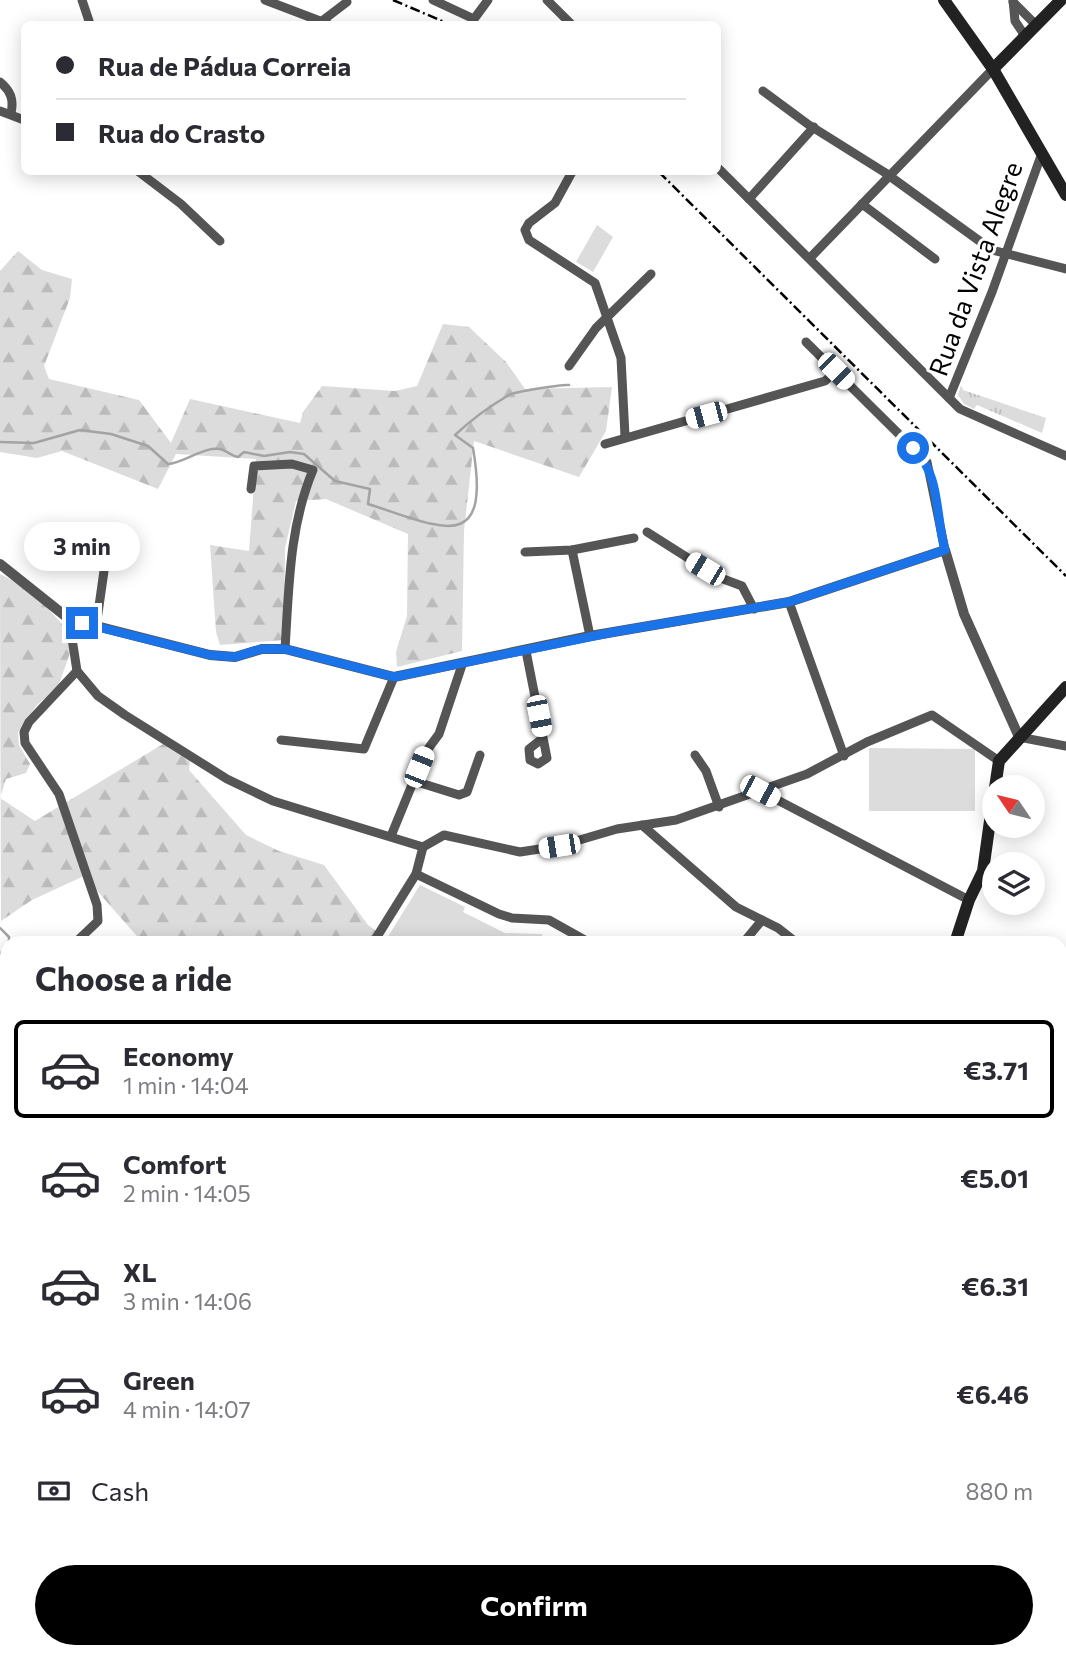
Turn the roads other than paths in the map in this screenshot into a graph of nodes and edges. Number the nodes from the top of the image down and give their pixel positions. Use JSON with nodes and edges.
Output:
{"nodes":[{"id":1,"x":82,"y":0,"type":"edge"},
{"id":2,"x":265,"y":0,"type":"edge"},
{"id":3,"x":433,"y":0,"type":"edge"},
{"id":4,"x":488,"y":0,"type":"edge"},
{"id":5,"x":547,"y":0,"type":"edge"},
{"id":6,"x":944,"y":0,"type":"edge"},
{"id":7,"x":1060,"y":0,"type":"edge"},
{"id":8,"x":1013,"y":1,"type":"edge"},
{"id":9,"x":347,"y":2,"type":"dead end"},
{"id":10,"x":89,"y":21,"type":"edge"},
{"id":11,"x":320,"y":21,"type":"edge"},
{"id":12,"x":327,"y":21,"type":"edge"},
{"id":13,"x":568,"y":21,"type":"edge"},
{"id":14,"x":1036,"y":24,"type":"junction"},
{"id":15,"x":1025,"y":36,"type":"junction"},
{"id":16,"x":993,"y":69,"type":"junction"},
{"id":17,"x":0,"y":82,"type":"edge"},
{"id":18,"x":763,"y":91,"type":"dead end"},
{"id":19,"x":0,"y":111,"type":"edge"},
{"id":20,"x":11,"y":113,"type":"junction"},
{"id":21,"x":21,"y":118,"type":"edge"},
{"id":22,"x":814,"y":127,"type":"junction"},
{"id":23,"x":1042,"y":153,"type":"junction"},
{"id":24,"x":721,"y":171,"type":"edge"},
{"id":25,"x":143,"y":175,"type":"edge"},
{"id":26,"x":570,"y":175,"type":"edge"},
{"id":27,"x":889,"y":176,"type":"junction"},
{"id":28,"x":1066,"y":195,"type":"edge"},
{"id":29,"x":749,"y":199,"type":"junction"},
{"id":30,"x":862,"y":204,"type":"junction"},
{"id":31,"x":220,"y":242,"type":"dead end"},
{"id":32,"x":1004,"y":254,"type":"junction"},
{"id":33,"x":810,"y":258,"type":"junction"},
{"id":34,"x":934,"y":259,"type":"dead end"},
{"id":35,"x":1066,"y":269,"type":"edge"},
{"id":36,"x":651,"y":274,"type":"dead end"},
{"id":37,"x":609,"y":316,"type":"junction"},
{"id":38,"x":806,"y":342,"type":"dead end"},
{"id":39,"x":569,"y":366,"type":"dead end"},
{"id":40,"x":836,"y":371,"type":"junction"},
{"id":41,"x":949,"y":398,"type":"junction"},
{"id":42,"x":625,"y":436,"type":"junction"},
{"id":43,"x":606,"y":444,"type":"dead end"},
{"id":44,"x":1066,"y":456,"type":"edge"},
{"id":45,"x":251,"y":488,"type":"dead end"},
{"id":46,"x":110,"y":529,"type":"dead end"},
{"id":47,"x":647,"y":532,"type":"dead end"},
{"id":48,"x":634,"y":538,"type":"dead end"},
{"id":49,"x":572,"y":550,"type":"junction"},
{"id":50,"x":945,"y":550,"type":"junction"},
{"id":51,"x":525,"y":552,"type":"dead end"},
{"id":52,"x":0,"y":564,"type":"edge"},
{"id":53,"x":789,"y":602,"type":"junction"},
{"id":54,"x":754,"y":609,"type":"junction"},
{"id":55,"x":69,"y":620,"type":"junction"},
{"id":56,"x":96,"y":627,"type":"junction"},
{"id":57,"x":590,"y":636,"type":"junction"},
{"id":58,"x":285,"y":649,"type":"junction"},
{"id":59,"x":526,"y":651,"type":"junction"},
{"id":60,"x":462,"y":664,"type":"junction"},
{"id":61,"x":77,"y":671,"type":"junction"},
{"id":62,"x":394,"y":677,"type":"junction"},
{"id":63,"x":1066,"y":687,"type":"edge"},
{"id":64,"x":1019,"y":737,"type":"junction"},
{"id":65,"x":543,"y":738,"type":"dead end"},
{"id":66,"x":281,"y":740,"type":"dead end"},
{"id":67,"x":1066,"y":746,"type":"edge"},
{"id":68,"x":480,"y":755,"type":"dead end"},
{"id":69,"x":695,"y":755,"type":"dead end"},
{"id":70,"x":844,"y":756,"type":"junction"},
{"id":71,"x":999,"y":761,"type":"junction"},
{"id":72,"x":997,"y":775,"type":"edge"},
{"id":73,"x":414,"y":781,"type":"junction"},
{"id":74,"x":760,"y":791,"type":"junction"},
{"id":75,"x":719,"y":807,"type":"junction"},
{"id":76,"x":642,"y":825,"type":"junction"},
{"id":77,"x":391,"y":836,"type":"junction"},
{"id":78,"x":987,"y":838,"type":"edge"},
{"id":79,"x":423,"y":846,"type":"junction"},
{"id":80,"x":416,"y":874,"type":"junction"},
{"id":81,"x":969,"y":900,"type":"junction"},
{"id":82,"x":762,"y":920,"type":"junction"},
{"id":83,"x":83,"y":936,"type":"edge"},
{"id":84,"x":377,"y":936,"type":"edge"},
{"id":85,"x":578,"y":936,"type":"edge"},
{"id":86,"x":749,"y":936,"type":"edge"},
{"id":87,"x":786,"y":936,"type":"edge"},
{"id":88,"x":957,"y":936,"type":"edge"}],
"edges":[{"from":1,"to":10,"type":"street"},
{"from":2,"to":11,"type":"street"},
{"from":3,"to":4,"type":"street"},
{"from":5,"to":13,"type":"street"},
{"from":6,"to":16,"type":"main road"},
{"from":7,"to":14,"type":"main road"},
{"from":8,"to":14,"type":"street"},
{"from":8,"to":15,"type":"street"},
{"from":9,"to":12,"type":"street"},
{"from":14,"to":15,"type":"main road"},
{"from":15,"to":16,"type":"main road"},
{"from":16,"to":23,"type":"main road"},
{"from":16,"to":27,"type":"street"},
{"from":17,"to":20,"type":"street"},
{"from":18,"to":22,"type":"street"},
{"from":19,"to":20,"type":"street"},
{"from":20,"to":21,"type":"street"},
{"from":22,"to":27,"type":"street"},
{"from":22,"to":29,"type":"street"},
{"from":23,"to":28,"type":"main road"},
{"from":23,"to":32,"type":"street","name":"Rua da Vista Alegre"},
{"from":24,"to":29,"type":"street"},
{"from":25,"to":31,"type":"street"},
{"from":26,"to":37,"type":"street"},
{"from":27,"to":30,"type":"street"},
{"from":27,"to":32,"type":"street"},
{"from":29,"to":33,"type":"street"},
{"from":30,"to":33,"type":"street"},
{"from":30,"to":34,"type":"street"},
{"from":32,"to":35,"type":"street"},
{"from":32,"to":41,"type":"street","name":"Rua da Vista Alegre"},
{"from":33,"to":41,"type":"street"},
{"from":36,"to":37,"type":"street"},
{"from":37,"to":39,"type":"street"},
{"from":37,"to":42,"type":"street"},
{"from":38,"to":40,"type":"street"},
{"from":40,"to":42,"type":"street"},
{"from":40,"to":50,"type":"street"},
{"from":41,"to":44,"type":"street"},
{"from":42,"to":43,"type":"street"},
{"from":45,"to":58,"type":"street"},
{"from":46,"to":56,"type":"street"},
{"from":47,"to":54,"type":"street"},
{"from":48,"to":49,"type":"street"},
{"from":49,"to":51,"type":"street"},
{"from":49,"to":57,"type":"street"},
{"from":50,"to":53,"type":"street"},
{"from":50,"to":64,"type":"street"},
{"from":52,"to":55,"type":"street"},
{"from":53,"to":54,"type":"street"},
{"from":53,"to":70,"type":"street"},
{"from":54,"to":57,"type":"street"},
{"from":55,"to":56,"type":"street"},
{"from":55,"to":61,"type":"street"},
{"from":56,"to":58,"type":"street"},
{"from":57,"to":59,"type":"street"},
{"from":58,"to":62,"type":"street"},
{"from":59,"to":60,"type":"street"},
{"from":59,"to":65,"type":"street"},
{"from":60,"to":62,"type":"street"},
{"from":60,"to":73,"type":"street"},
{"from":61,"to":77,"type":"street"},
{"from":61,"to":83,"type":"street"},
{"from":62,"to":66,"type":"street"},
{"from":63,"to":64,"type":"main road"},
{"from":64,"to":67,"type":"street"},
{"from":64,"to":71,"type":"main road"},
{"from":68,"to":73,"type":"street"},
{"from":69,"to":75,"type":"street"},
{"from":70,"to":71,"type":"street"},
{"from":70,"to":74,"type":"street"},
{"from":71,"to":72,"type":"main road"},
{"from":73,"to":77,"type":"street"},
{"from":74,"to":75,"type":"street"},
{"from":74,"to":81,"type":"street"},
{"from":75,"to":76,"type":"street"},
{"from":76,"to":79,"type":"street"},
{"from":76,"to":82,"type":"street"},
{"from":77,"to":79,"type":"street"},
{"from":78,"to":81,"type":"main road"},
{"from":79,"to":80,"type":"street"},
{"from":80,"to":84,"type":"street"},
{"from":80,"to":85,"type":"street"},
{"from":81,"to":88,"type":"main road"},
{"from":82,"to":86,"type":"street"},
{"from":82,"to":87,"type":"street"}]}
